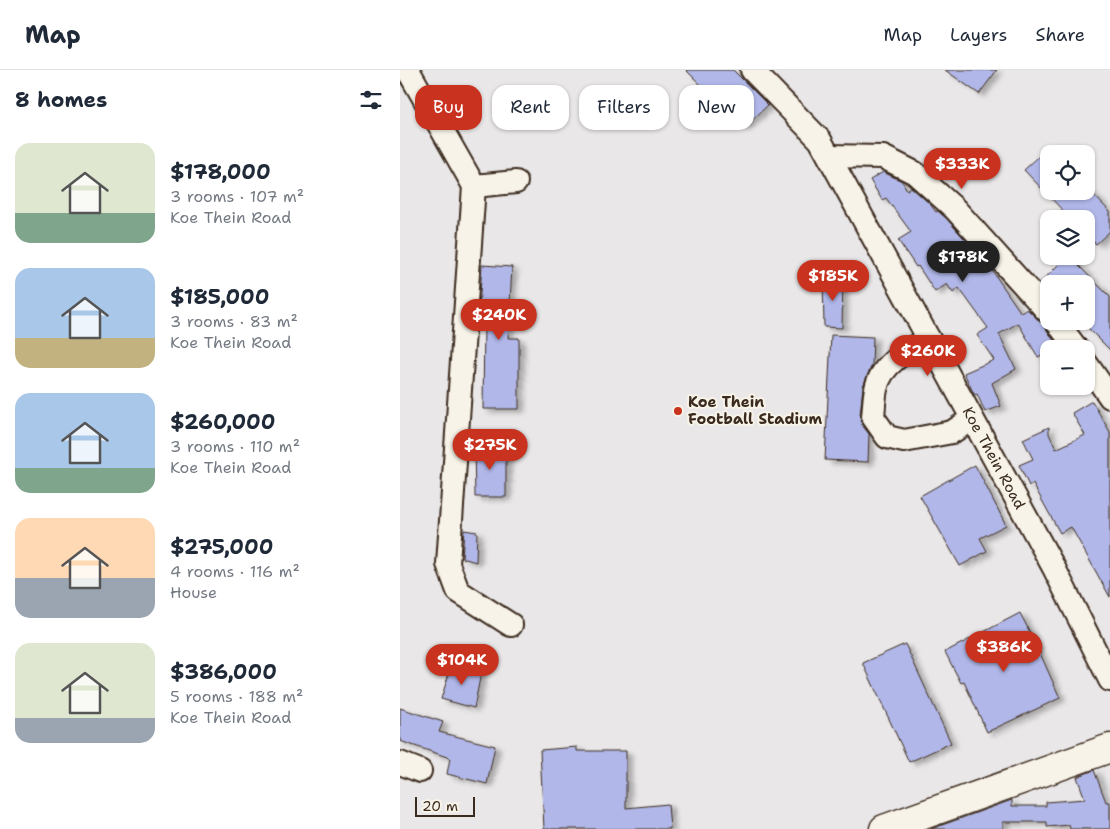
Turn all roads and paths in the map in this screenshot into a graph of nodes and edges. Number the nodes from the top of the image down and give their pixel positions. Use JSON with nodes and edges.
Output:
{"nodes":[{"id":1,"x":408,"y":70,"type":"edge"},
{"id":2,"x":752,"y":70,"type":"edge"},
{"id":3,"x":829,"y":156,"type":"junction"},
{"id":4,"x":516,"y":182,"type":"dead end"},
{"id":5,"x":474,"y":186,"type":"junction"},
{"id":6,"x":1040,"y":303,"type":"edge"},
{"id":7,"x":928,"y":338,"type":"junction"},
{"id":8,"x":1095,"y":376,"type":"edge"},
{"id":9,"x":1110,"y":397,"type":"edge"},
{"id":10,"x":972,"y":419,"type":"junction"},
{"id":11,"x":511,"y":625,"type":"dead end"},
{"id":12,"x":1110,"y":680,"type":"edge"},
{"id":13,"x":1110,"y":748,"type":"edge"},
{"id":14,"x":884,"y":829,"type":"edge"}],
"edges":[{"from":1,"to":5,"type":"street"},
{"from":2,"to":3,"type":"street","name":"Koe Thein Road"},
{"from":3,"to":6,"type":"street"},
{"from":3,"to":7,"type":"street","name":"Koe Thein Road"},
{"from":4,"to":5,"type":"street"},
{"from":5,"to":11,"type":"street"},
{"from":7,"to":10,"type":"street","name":"Koe Thein Road"},
{"from":7,"to":10,"type":"street"},
{"from":8,"to":9,"type":"street"},
{"from":10,"to":12,"type":"street","name":"Koe Thein Road"},
{"from":13,"to":14,"type":"street"}]}
